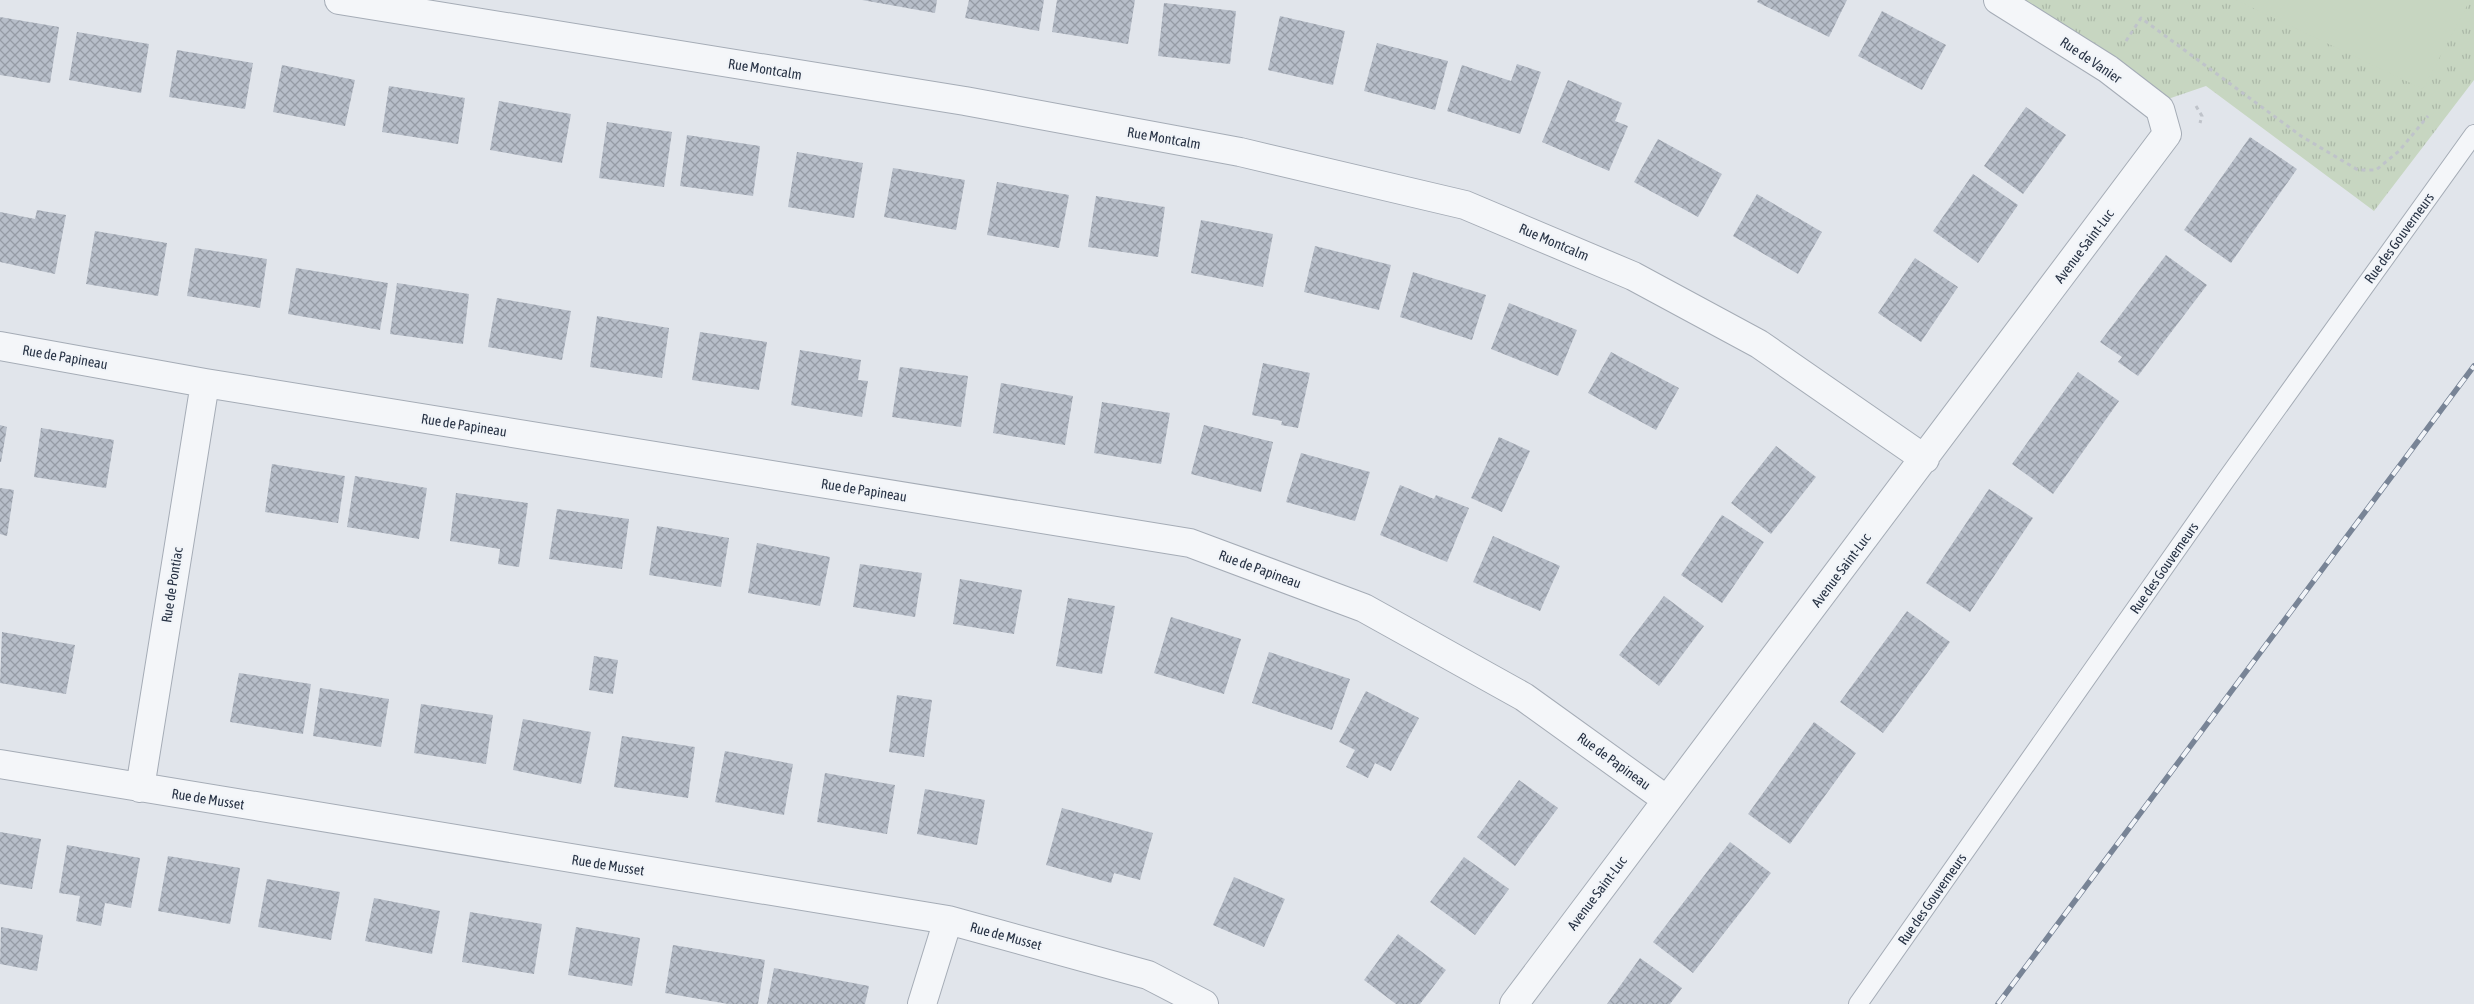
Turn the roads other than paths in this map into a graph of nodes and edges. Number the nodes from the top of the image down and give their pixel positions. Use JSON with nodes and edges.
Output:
{"nodes":[{"id":1,"x":339,"y":0,"type":"edge"},
{"id":2,"x":1998,"y":0,"type":"edge"},
{"id":3,"x":2167,"y":134,"type":"joint"},
{"id":4,"x":2474,"y":134,"type":"edge"},
{"id":5,"x":0,"y":346,"type":"edge"},
{"id":6,"x":205,"y":383,"type":"junction"},
{"id":7,"x":1925,"y":460,"type":"junction"},
{"id":8,"x":0,"y":764,"type":"edge"},
{"id":9,"x":140,"y":788,"type":"junction"},
{"id":10,"x":1667,"y":800,"type":"junction"},
{"id":11,"x":948,"y":920,"type":"junction"},
{"id":12,"x":922,"y":1004,"type":"edge"},
{"id":13,"x":1204,"y":1004,"type":"edge"},
{"id":14,"x":1514,"y":1004,"type":"edge"},
{"id":15,"x":1858,"y":1004,"type":"edge"}],
"edges":[{"from":1,"to":7,"type":"street","name":"Rue Montcalm"},
{"from":2,"to":3,"type":"street","name":"Rue de Vanier"},
{"from":3,"to":7,"type":"street","name":"Avenue Saint-Luc"},
{"from":4,"to":15,"type":"lane","name":"Rue des Gouverneurs"},
{"from":5,"to":6,"type":"street","name":"Rue de Papineau"},
{"from":6,"to":9,"type":"street","name":"Rue de Pontiac"},
{"from":6,"to":10,"type":"street","name":"Rue de Papineau"},
{"from":7,"to":10,"type":"street","name":"Avenue Saint-Luc"},
{"from":8,"to":9,"type":"street","name":"Rue de Musset"},
{"from":9,"to":11,"type":"street","name":"Rue de Musset"},
{"from":10,"to":14,"type":"street","name":"Avenue Saint-Luc"},
{"from":11,"to":12,"type":"street"},
{"from":11,"to":13,"type":"street","name":"Rue de Musset"}]}
